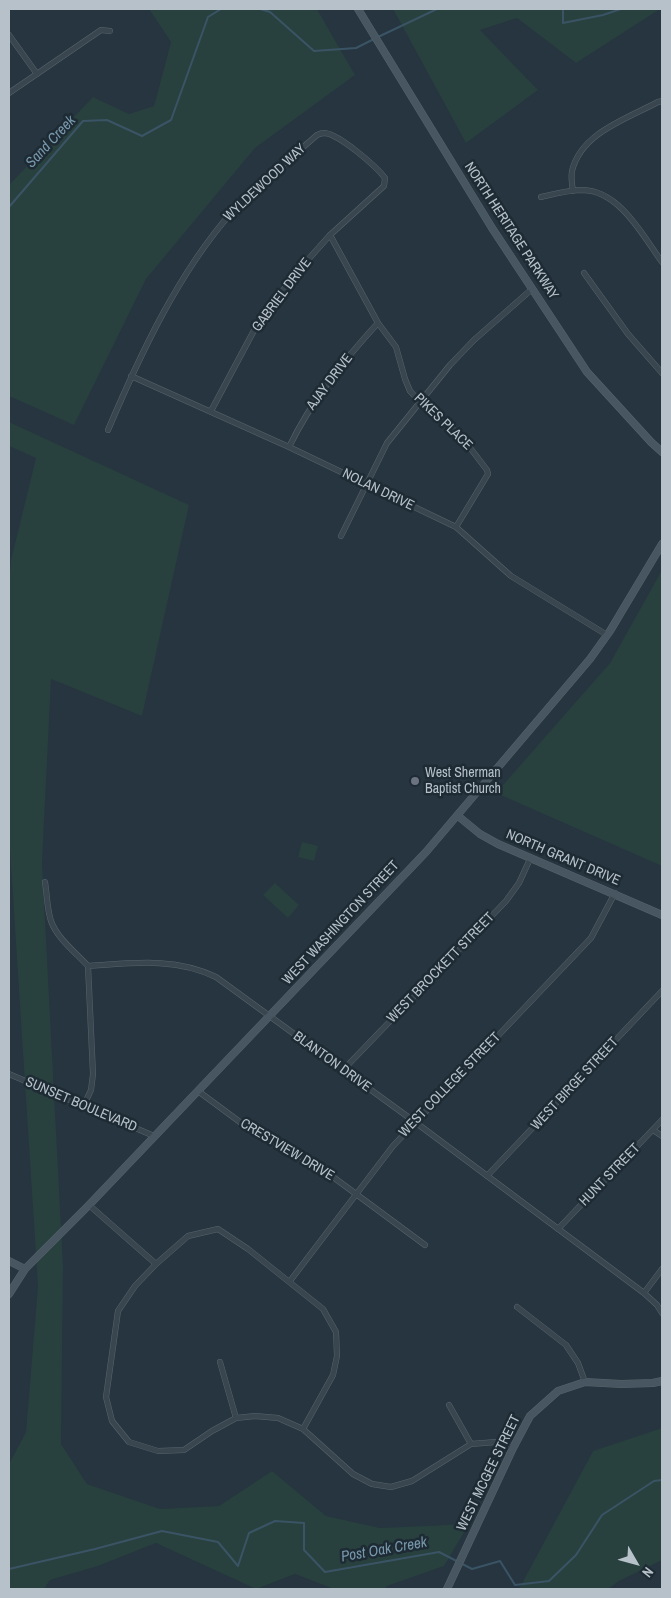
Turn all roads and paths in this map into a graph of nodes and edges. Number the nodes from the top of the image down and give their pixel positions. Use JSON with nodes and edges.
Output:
{"nodes":[{"id":1,"x":358,"y":9,"type":"edge"},
{"id":2,"x":110,"y":32,"type":"dead end"},
{"id":3,"x":9,"y":35,"type":"edge"},
{"id":4,"x":37,"y":74,"type":"junction"},
{"id":5,"x":9,"y":93,"type":"edge"},
{"id":6,"x":662,"y":101,"type":"edge"},
{"id":7,"x":573,"y":191,"type":"junction"},
{"id":8,"x":541,"y":197,"type":"dead end"},
{"id":9,"x":330,"y":235,"type":"junction"},
{"id":10,"x":662,"y":262,"type":"edge"},
{"id":11,"x":584,"y":273,"type":"dead end"},
{"id":12,"x":532,"y":290,"type":"junction"},
{"id":13,"x":378,"y":323,"type":"junction"},
{"id":14,"x":662,"y":373,"type":"edge"},
{"id":15,"x":131,"y":376,"type":"junction"},
{"id":16,"x":420,"y":403,"type":"junction"},
{"id":17,"x":211,"y":411,"type":"junction"},
{"id":18,"x":108,"y":430,"type":"dead end"},
{"id":19,"x":289,"y":447,"type":"junction"},
{"id":20,"x":662,"y":452,"type":"edge"},
{"id":21,"x":367,"y":485,"type":"junction"},
{"id":22,"x":456,"y":527,"type":"junction"},
{"id":23,"x":341,"y":536,"type":"dead end"},
{"id":24,"x":662,"y":544,"type":"edge"},
{"id":25,"x":607,"y":635,"type":"junction"},
{"id":26,"x":458,"y":816,"type":"junction"},
{"id":27,"x":530,"y":859,"type":"junction"},
{"id":28,"x":45,"y":882,"type":"dead end"},
{"id":29,"x":615,"y":894,"type":"junction"},
{"id":30,"x":662,"y":915,"type":"edge"},
{"id":31,"x":88,"y":966,"type":"junction"},
{"id":32,"x":662,"y":991,"type":"edge"},
{"id":33,"x":269,"y":1017,"type":"junction"},
{"id":34,"x":343,"y":1070,"type":"junction"},
{"id":35,"x":9,"y":1074,"type":"edge"},
{"id":36,"x":198,"y":1091,"type":"junction"},
{"id":37,"x":84,"y":1105,"type":"junction"},
{"id":38,"x":662,"y":1120,"type":"edge"},
{"id":39,"x":415,"y":1122,"type":"junction"},
{"id":40,"x":653,"y":1130,"type":"junction"},
{"id":41,"x":154,"y":1136,"type":"junction"},
{"id":42,"x":662,"y":1136,"type":"edge"},
{"id":43,"x":487,"y":1176,"type":"junction"},
{"id":44,"x":355,"y":1194,"type":"junction"},
{"id":45,"x":89,"y":1206,"type":"junction"},
{"id":46,"x":558,"y":1229,"type":"junction"},
{"id":47,"x":425,"y":1245,"type":"dead end"},
{"id":48,"x":9,"y":1261,"type":"edge"},
{"id":49,"x":156,"y":1264,"type":"junction"},
{"id":50,"x":662,"y":1268,"type":"edge"},
{"id":51,"x":25,"y":1269,"type":"junction"},
{"id":52,"x":290,"y":1281,"type":"junction"},
{"id":53,"x":644,"y":1293,"type":"junction"},
{"id":54,"x":9,"y":1294,"type":"edge"},
{"id":55,"x":516,"y":1307,"type":"dead end"},
{"id":56,"x":662,"y":1314,"type":"edge"},
{"id":57,"x":220,"y":1362,"type":"dead end"},
{"id":58,"x":662,"y":1381,"type":"edge"},
{"id":59,"x":585,"y":1382,"type":"junction"},
{"id":60,"x":449,"y":1405,"type":"dead end"},
{"id":61,"x":236,"y":1418,"type":"junction"},
{"id":62,"x":303,"y":1429,"type":"junction"},
{"id":63,"x":471,"y":1444,"type":"junction"},
{"id":64,"x":513,"y":1448,"type":"junction"},
{"id":65,"x":448,"y":1589,"type":"edge"}],
"edges":[{"from":1,"to":12,"type":"street","name":"NORTH HERITAGE PARKWAY"},
{"from":2,"to":4,"type":"street"},
{"from":3,"to":4,"type":"street"},
{"from":4,"to":5,"type":"street"},
{"from":6,"to":7,"type":"street"},
{"from":7,"to":8,"type":"street"},
{"from":7,"to":10,"type":"street"},
{"from":9,"to":13,"type":"street","name":"PIKES PLACE"},
{"from":9,"to":15,"type":"street","name":"WYLDEWOOD WAY"},
{"from":9,"to":17,"type":"street","name":"GABRIEL DRIVE"},
{"from":11,"to":14,"type":"street"},
{"from":12,"to":16,"type":"street"},
{"from":12,"to":20,"type":"street","name":"NORTH HERITAGE PARKWAY"},
{"from":13,"to":16,"type":"street","name":"PIKES PLACE"},
{"from":13,"to":19,"type":"street","name":"AJAY DRIVE"},
{"from":15,"to":17,"type":"street","name":"NOLAN DRIVE"},
{"from":15,"to":18,"type":"street","name":"WYLDEWOOD WAY"},
{"from":16,"to":21,"type":"street"},
{"from":16,"to":22,"type":"street","name":"PIKES PLACE"},
{"from":17,"to":19,"type":"street","name":"NOLAN DRIVE"},
{"from":19,"to":21,"type":"street","name":"NOLAN DRIVE"},
{"from":21,"to":22,"type":"street","name":"NOLAN DRIVE"},
{"from":21,"to":23,"type":"street"},
{"from":22,"to":25,"type":"street","name":"NOLAN DRIVE"},
{"from":24,"to":25,"type":"street","name":"WEST WASHINGTON STREET"},
{"from":25,"to":26,"type":"street","name":"WEST WASHINGTON STREET"},
{"from":26,"to":27,"type":"street","name":"NORTH GRANT DRIVE"},
{"from":26,"to":33,"type":"street","name":"WEST WASHINGTON STREET"},
{"from":27,"to":29,"type":"street","name":"NORTH GRANT DRIVE"},
{"from":27,"to":34,"type":"street","name":"WEST BROCKETT STREET"},
{"from":28,"to":31,"type":"street"},
{"from":29,"to":30,"type":"street","name":"NORTH GRANT DRIVE"},
{"from":29,"to":39,"type":"street","name":"WEST COLLEGE STREET"},
{"from":31,"to":33,"type":"street","name":"BLANTON DRIVE"},
{"from":31,"to":37,"type":"street"},
{"from":32,"to":43,"type":"street","name":"WEST BIRGE STREET"},
{"from":33,"to":34,"type":"street","name":"BLANTON DRIVE"},
{"from":33,"to":36,"type":"street","name":"WEST WASHINGTON STREET"},
{"from":34,"to":39,"type":"street","name":"BLANTON DRIVE"},
{"from":35,"to":37,"type":"street","name":"SUNSET BOULEVARD"},
{"from":36,"to":41,"type":"street","name":"WEST WASHINGTON STREET"},
{"from":36,"to":44,"type":"street","name":"CRESTVIEW DRIVE"},
{"from":37,"to":41,"type":"street","name":"SUNSET BOULEVARD"},
{"from":38,"to":40,"type":"street","name":"HUNT STREET"},
{"from":39,"to":43,"type":"street","name":"BLANTON DRIVE"},
{"from":39,"to":44,"type":"street","name":"WEST COLLEGE STREET"},
{"from":40,"to":42,"type":"street"},
{"from":40,"to":46,"type":"street","name":"HUNT STREET"},
{"from":41,"to":45,"type":"street","name":"WEST WASHINGTON STREET"},
{"from":43,"to":46,"type":"street","name":"BLANTON DRIVE"},
{"from":44,"to":47,"type":"street","name":"CRESTVIEW DRIVE"},
{"from":44,"to":52,"type":"street","name":"WEST COLLEGE STREET"},
{"from":45,"to":49,"type":"street"},
{"from":45,"to":51,"type":"street","name":"WEST WASHINGTON STREET"},
{"from":46,"to":53,"type":"street","name":"BLANTON DRIVE"},
{"from":48,"to":51,"type":"street"},
{"from":49,"to":52,"type":"street"},
{"from":49,"to":61,"type":"street"},
{"from":50,"to":53,"type":"street"},
{"from":51,"to":54,"type":"street","name":"WEST WASHINGTON STREET"},
{"from":52,"to":62,"type":"street"},
{"from":53,"to":56,"type":"street","name":"BLANTON DRIVE"},
{"from":55,"to":59,"type":"street"},
{"from":57,"to":61,"type":"street"},
{"from":58,"to":59,"type":"street","name":"WEST MCGEE STREET"},
{"from":59,"to":64,"type":"street","name":"WEST MCGEE STREET"},
{"from":60,"to":63,"type":"street"},
{"from":61,"to":62,"type":"street"},
{"from":62,"to":63,"type":"street"},
{"from":63,"to":64,"type":"street"},
{"from":64,"to":65,"type":"street","name":"WEST MCGEE STREET"}]}
